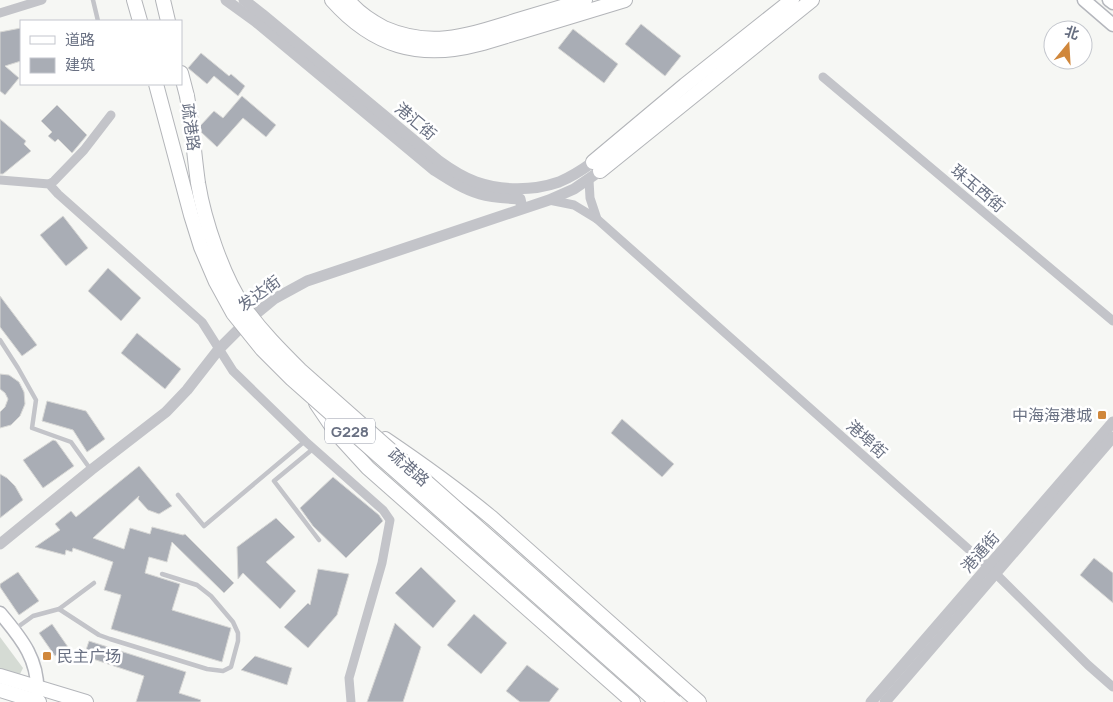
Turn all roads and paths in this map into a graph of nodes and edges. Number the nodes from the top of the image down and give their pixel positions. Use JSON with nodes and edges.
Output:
{"nodes":[{"id":1,"x":42,"y":0,"type":"edge"},
{"id":2,"x":93,"y":0,"type":"edge"},
{"id":3,"x":134,"y":0,"type":"edge"},
{"id":4,"x":163,"y":0,"type":"edge"},
{"id":5,"x":226,"y":0,"type":"edge"},
{"id":6,"x":244,"y":0,"type":"edge"},
{"id":7,"x":332,"y":0,"type":"edge"},
{"id":8,"x":348,"y":0,"type":"edge"},
{"id":9,"x":585,"y":0,"type":"edge"},
{"id":10,"x":625,"y":0,"type":"edge"},
{"id":11,"x":792,"y":0,"type":"edge"},
{"id":12,"x":812,"y":0,"type":"edge"},
{"id":13,"x":1084,"y":0,"type":"edge"},
{"id":14,"x":1109,"y":0,"type":"edge"},
{"id":15,"x":1113,"y":3,"type":"edge"},
{"id":16,"x":0,"y":13,"type":"edge"},
{"id":17,"x":98,"y":20,"type":"edge"},
{"id":18,"x":140,"y":20,"type":"edge"},
{"id":19,"x":168,"y":20,"type":"edge"},
{"id":20,"x":1113,"y":25,"type":"edge"},
{"id":21,"x":182,"y":77,"type":"edge"},
{"id":22,"x":823,"y":77,"type":"dead end"},
{"id":23,"x":156,"y":85,"type":"edge"},
{"id":24,"x":111,"y":115,"type":"dead end"},
{"id":25,"x":597,"y":167,"type":"junction"},
{"id":26,"x":0,"y":180,"type":"edge"},
{"id":27,"x":588,"y":180,"type":"junction"},
{"id":28,"x":49,"y":184,"type":"junction"},
{"id":29,"x":520,"y":199,"type":"junction"},
{"id":30,"x":549,"y":200,"type":"junction"},
{"id":31,"x":597,"y":219,"type":"junction"},
{"id":32,"x":1113,"y":321,"type":"edge"},
{"id":33,"x":0,"y":340,"type":"edge"},
{"id":34,"x":220,"y":349,"type":"junction"},
{"id":35,"x":311,"y":396,"type":"junction"},
{"id":36,"x":355,"y":419,"type":"junction"},
{"id":37,"x":1113,"y":422,"type":"edge"},
{"id":38,"x":1113,"y":437,"type":"edge"},
{"id":39,"x":305,"y":440,"type":"junction"},
{"id":40,"x":314,"y":448,"type":"junction"},
{"id":41,"x":91,"y":470,"type":"junction"},
{"id":42,"x":178,"y":495,"type":"dead end"},
{"id":43,"x":319,"y":540,"type":"dead end"},
{"id":44,"x":0,"y":544,"type":"edge"},
{"id":45,"x":992,"y":570,"type":"junction"},
{"id":46,"x":162,"y":574,"type":"dead end"},
{"id":47,"x":94,"y":583,"type":"dead end"},
{"id":48,"x":59,"y":609,"type":"junction"},
{"id":49,"x":0,"y":613,"type":"edge"},
{"id":50,"x":14,"y":630,"type":"junction"},
{"id":51,"x":0,"y":676,"type":"edge"},
{"id":52,"x":1113,"y":687,"type":"edge"},
{"id":53,"x":0,"y":690,"type":"edge"},
{"id":54,"x":37,"y":698,"type":"edge"},
{"id":55,"x":86,"y":702,"type":"edge"},
{"id":56,"x":351,"y":702,"type":"edge"},
{"id":57,"x":633,"y":702,"type":"edge"},
{"id":58,"x":657,"y":702,"type":"edge"},
{"id":59,"x":675,"y":702,"type":"edge"},
{"id":60,"x":698,"y":702,"type":"edge"},
{"id":61,"x":871,"y":702,"type":"edge"},
{"id":62,"x":884,"y":702,"type":"edge"}],
"edges":[{"from":1,"to":16,"type":"street"},
{"from":2,"to":17,"type":"lane"},
{"from":3,"to":18,"type":"main road"},
{"from":4,"to":19,"type":"main road"},
{"from":5,"to":29,"type":"street","name":"港汇街"},
{"from":6,"to":29,"type":"street","name":"港汇街"},
{"from":7,"to":10,"type":"main road"},
{"from":8,"to":9,"type":"main road"},
{"from":11,"to":25,"type":"main road"},
{"from":12,"to":25,"type":"main road"},
{"from":13,"to":20,"type":"main road"},
{"from":14,"to":15,"type":"main road"},
{"from":21,"to":36,"type":"main road","name":"疏港路","number":"G228","bridge":true},
{"from":22,"to":32,"type":"street","name":"珠玉西街"},
{"from":23,"to":35,"type":"main road","name":"疏港路","number":"G228","bridge":true},
{"from":24,"to":28,"type":"street"},
{"from":25,"to":27,"type":"street","name":"发达街"},
{"from":25,"to":29,"type":"street","name":"港汇街"},
{"from":26,"to":28,"type":"street"},
{"from":27,"to":30,"type":"street","name":"发达街"},
{"from":27,"to":31,"type":"street"},
{"from":28,"to":34,"type":"street"},
{"from":29,"to":30,"type":"street","name":"发达街"},
{"from":29,"to":34,"type":"street","name":"发达街"},
{"from":30,"to":31,"type":"street","name":"港埠街"},
{"from":31,"to":45,"type":"street","name":"港埠街"},
{"from":33,"to":41,"type":"lane"},
{"from":34,"to":39,"type":"street"},
{"from":34,"to":41,"type":"street","name":"发达街"},
{"from":35,"to":57,"type":"main road","bridge":true},
{"from":35,"to":58,"type":"main road","name":"疏港路","number":"G228","bridge":true},
{"from":36,"to":59,"type":"main road","name":"疏港路","number":"G228","bridge":true},
{"from":36,"to":60,"type":"main road","bridge":true},
{"from":37,"to":45,"type":"street","name":"港通街"},
{"from":38,"to":45,"type":"street","name":"港通街"},
{"from":39,"to":40,"type":"street"},
{"from":39,"to":42,"type":"lane"},
{"from":40,"to":43,"type":"lane"},
{"from":40,"to":56,"type":"street"},
{"from":41,"to":44,"type":"street","name":"发达街"},
{"from":45,"to":52,"type":"street","name":"港埠街"},
{"from":45,"to":61,"type":"street","name":"港通街"},
{"from":45,"to":62,"type":"street","name":"港通街"},
{"from":46,"to":48,"type":"lane"},
{"from":47,"to":48,"type":"lane"},
{"from":48,"to":50,"type":"lane"},
{"from":49,"to":50,"type":"main road"},
{"from":50,"to":54,"type":"main road"},
{"from":51,"to":54,"type":"main road"},
{"from":53,"to":54,"type":"main road"},
{"from":54,"to":55,"type":"main road"}]}
